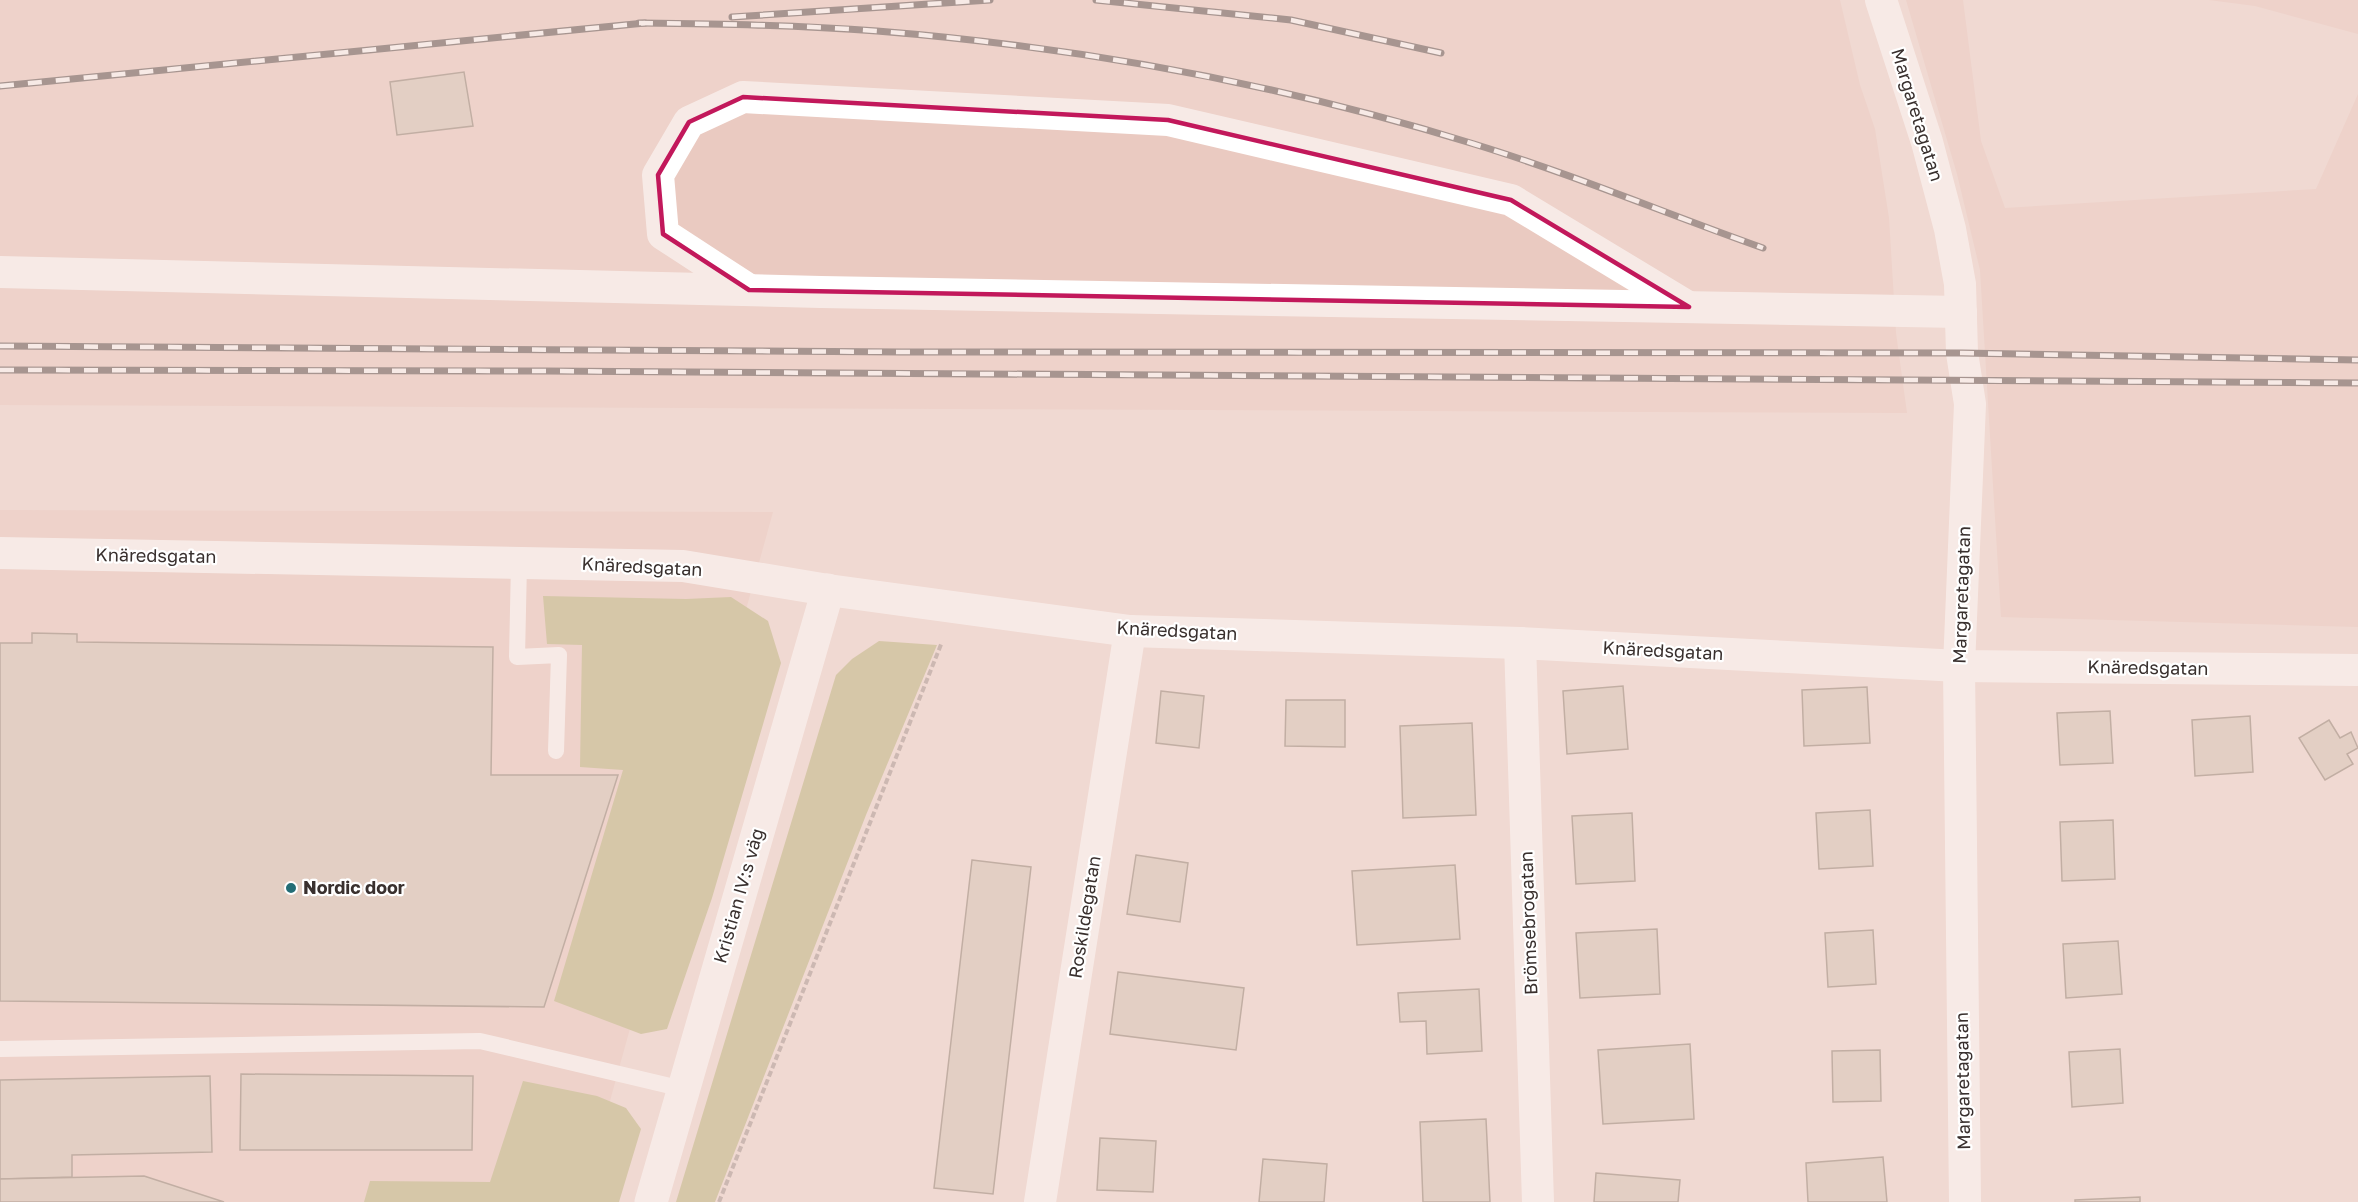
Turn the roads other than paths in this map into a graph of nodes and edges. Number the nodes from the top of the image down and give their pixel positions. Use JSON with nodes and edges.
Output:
{"nodes":[{"id":1,"x":1881,"y":0,"type":"edge"},
{"id":2,"x":0,"y":272,"type":"edge"},
{"id":3,"x":749,"y":290,"type":"junction"},
{"id":4,"x":1689,"y":307,"type":"junction"},
{"id":5,"x":1961,"y":312,"type":"junction"},
{"id":6,"x":0,"y":553,"type":"edge"},
{"id":7,"x":519,"y":563,"type":"junction"},
{"id":8,"x":828,"y":590,"type":"junction"},
{"id":9,"x":1130,"y":631,"type":"junction"},
{"id":10,"x":1520,"y":643,"type":"junction"},
{"id":11,"x":1959,"y":666,"type":"junction"},
{"id":12,"x":2358,"y":670,"type":"edge"},
{"id":13,"x":555,"y":750,"type":"dead end"},
{"id":14,"x":0,"y":1049,"type":"edge"},
{"id":15,"x":683,"y":1089,"type":"junction"},
{"id":16,"x":651,"y":1202,"type":"edge"},
{"id":17,"x":1040,"y":1202,"type":"edge"},
{"id":18,"x":1538,"y":1202,"type":"edge"},
{"id":19,"x":1965,"y":1202,"type":"edge"}],
"edges":[{"from":1,"to":5,"type":"street","name":"Margaretagatan"},
{"from":2,"to":3,"type":"street"},
{"from":3,"to":4,"type":"street"},
{"from":3,"to":4,"type":"street"},
{"from":4,"to":5,"type":"street"},
{"from":5,"to":11,"type":"street","name":"Margaretagatan"},
{"from":6,"to":7,"type":"street","name":"Knäredsgatan"},
{"from":7,"to":8,"type":"street","name":"Knäredsgatan"},
{"from":7,"to":13,"type":"lane"},
{"from":8,"to":9,"type":"street","name":"Knäredsgatan"},
{"from":8,"to":15,"type":"street","name":"Kristian IV:s väg"},
{"from":9,"to":10,"type":"street","name":"Knäredsgatan"},
{"from":9,"to":17,"type":"street","name":"Roskildegatan"},
{"from":10,"to":11,"type":"street","name":"Knäredsgatan"},
{"from":10,"to":18,"type":"street","name":"Brömsebrogatan"},
{"from":11,"to":12,"type":"street","name":"Knäredsgatan"},
{"from":11,"to":19,"type":"street","name":"Margaretagatan"},
{"from":14,"to":15,"type":"lane"},
{"from":15,"to":16,"type":"street","name":"Kristian IV:s väg"}]}
